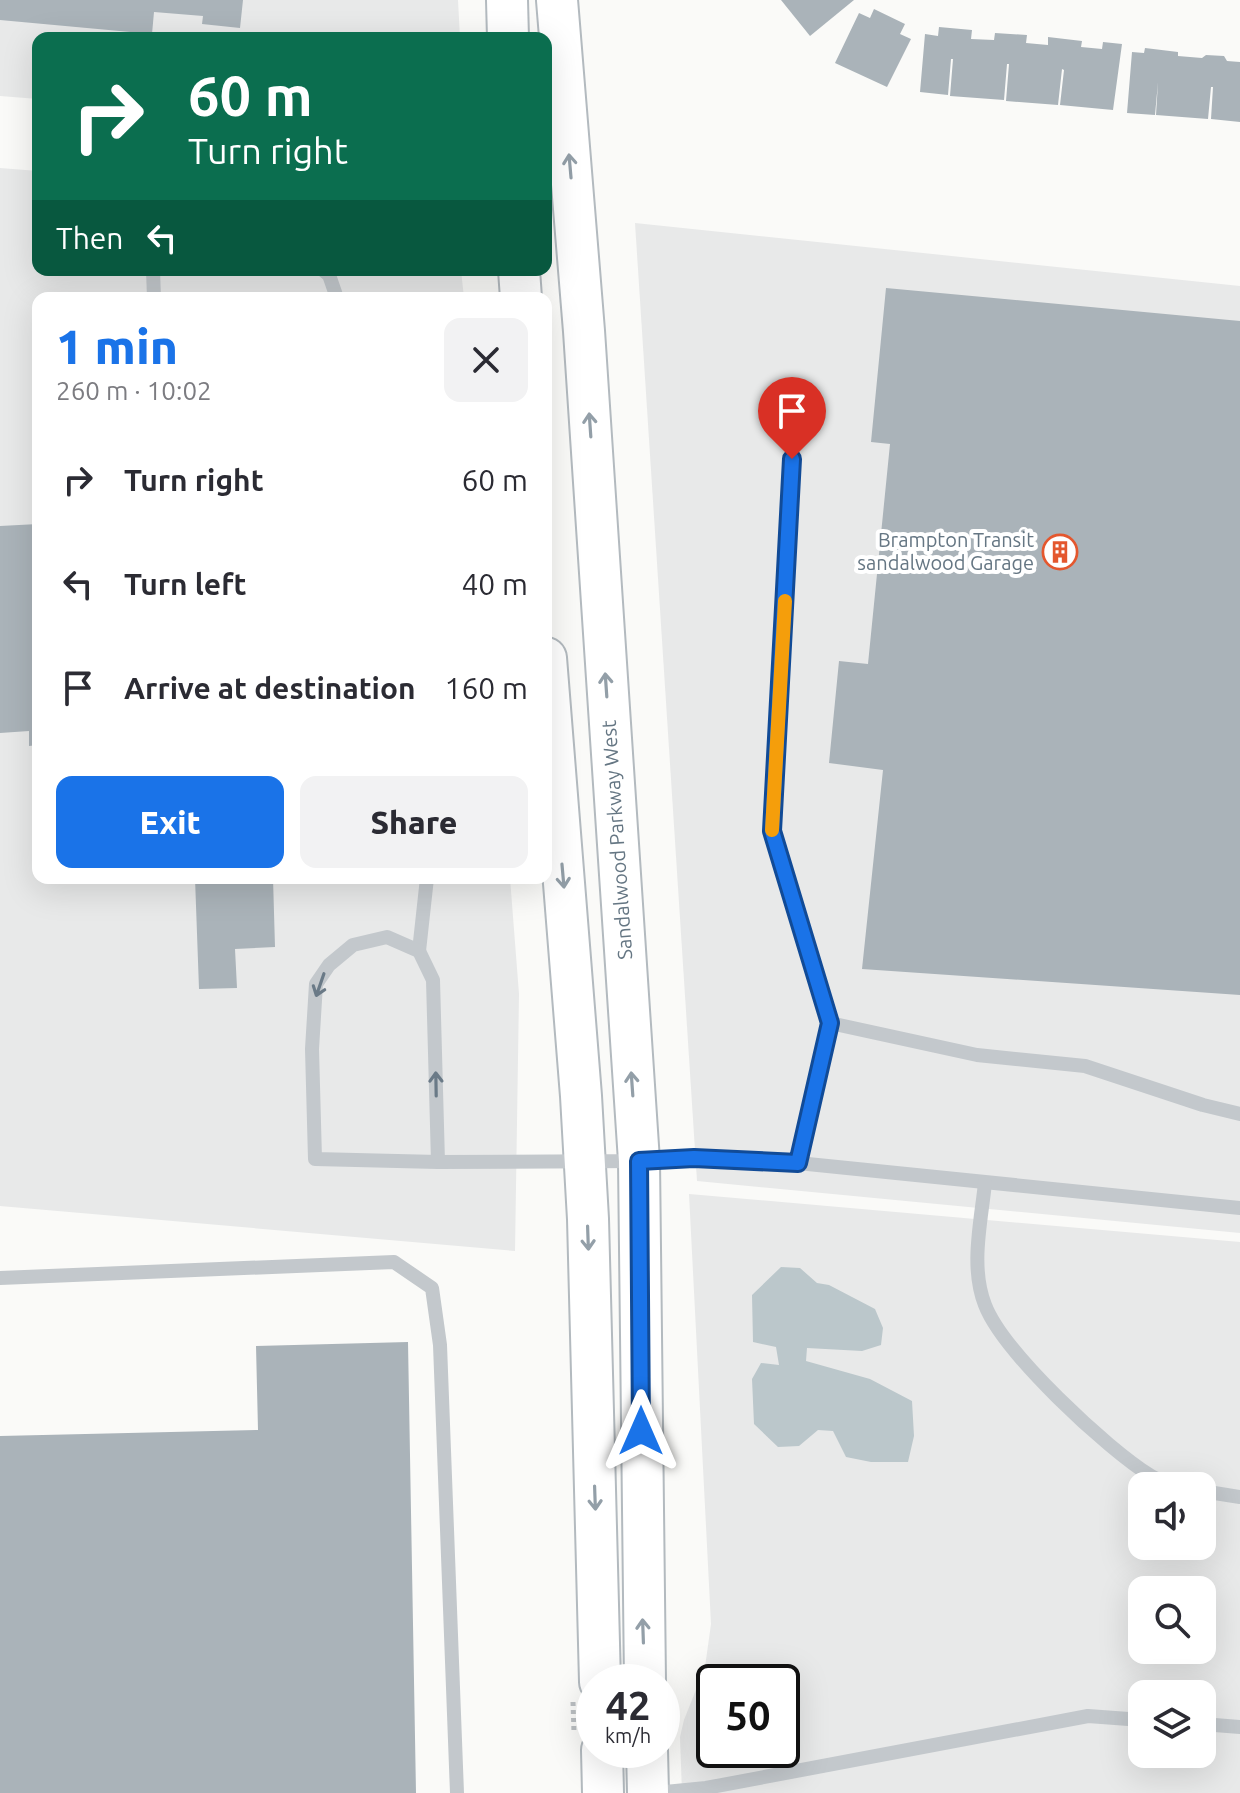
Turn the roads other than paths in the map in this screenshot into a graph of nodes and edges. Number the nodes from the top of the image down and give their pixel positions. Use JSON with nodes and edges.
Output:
{"nodes":[{"id":1,"x":507,"y":0,"type":"edge"},
{"id":2,"x":557,"y":0,"type":"edge"},
{"id":3,"x":508,"y":32,"type":"edge"},
{"id":4,"x":792,"y":459,"type":"dead end"},
{"id":5,"x":552,"y":737,"type":"edge"},
{"id":6,"x":426,"y":884,"type":"edge"},
{"id":7,"x":419,"y":951,"type":"junction"},
{"id":8,"x":830,"y":1023,"type":"junction"},
{"id":9,"x":1240,"y":1114,"type":"edge"},
{"id":10,"x":584,"y":1160,"type":"junction"},
{"id":11,"x":639,"y":1161,"type":"junction"},
{"id":12,"x":438,"y":1162,"type":"junction"},
{"id":13,"x":798,"y":1163,"type":"junction"},
{"id":14,"x":985,"y":1183,"type":"junction"},
{"id":15,"x":1240,"y":1208,"type":"edge"},
{"id":16,"x":0,"y":1278,"type":"edge"},
{"id":17,"x":1146,"y":1472,"type":"edge"},
{"id":18,"x":1216,"y":1493,"type":"edge"},
{"id":19,"x":1240,"y":1497,"type":"edge"},
{"id":20,"x":599,"y":1664,"type":"edge"},
{"id":21,"x":645,"y":1664,"type":"edge"},
{"id":22,"x":1128,"y":1719,"type":"edge"},
{"id":23,"x":1216,"y":1725,"type":"edge"},
{"id":24,"x":1240,"y":1727,"type":"edge"},
{"id":25,"x":602,"y":1768,"type":"edge"},
{"id":26,"x":647,"y":1768,"type":"edge"},
{"id":27,"x":457,"y":1793,"type":"edge"},
{"id":28,"x":603,"y":1793,"type":"edge"},
{"id":29,"x":648,"y":1793,"type":"edge"},
{"id":30,"x":655,"y":1793,"type":"edge"}],
"edges":[{"from":1,"to":3,"type":"main road"},
{"from":11,"to":2,"type":"main road","name":"Sandalwood Parkway West","one_way":true},
{"from":4,"to":8,"type":"lane"},
{"from":5,"to":10,"type":"main road","one_way":true},
{"from":6,"to":7,"type":"lane"},
{"from":12,"to":7,"type":"lane","one_way":true},
{"from":7,"to":12,"type":"lane","one_way":true},
{"from":8,"to":9,"type":"lane"},
{"from":8,"to":13,"type":"lane"},
{"from":10,"to":11,"type":"lane"},
{"from":10,"to":12,"type":"lane"},
{"from":10,"to":20,"type":"main road","one_way":true},
{"from":11,"to":13,"type":"lane"},
{"from":21,"to":11,"type":"main road","name":"Sandalwood Parkway West","one_way":true},
{"from":13,"to":14,"type":"lane"},
{"from":14,"to":15,"type":"lane"},
{"from":14,"to":17,"type":"lane"},
{"from":16,"to":27,"type":"lane"},
{"from":18,"to":19,"type":"lane"},
{"from":22,"to":30,"type":"lane"},
{"from":23,"to":24,"type":"lane"},
{"from":25,"to":28,"type":"main road"},
{"from":26,"to":29,"type":"main road"}]}
